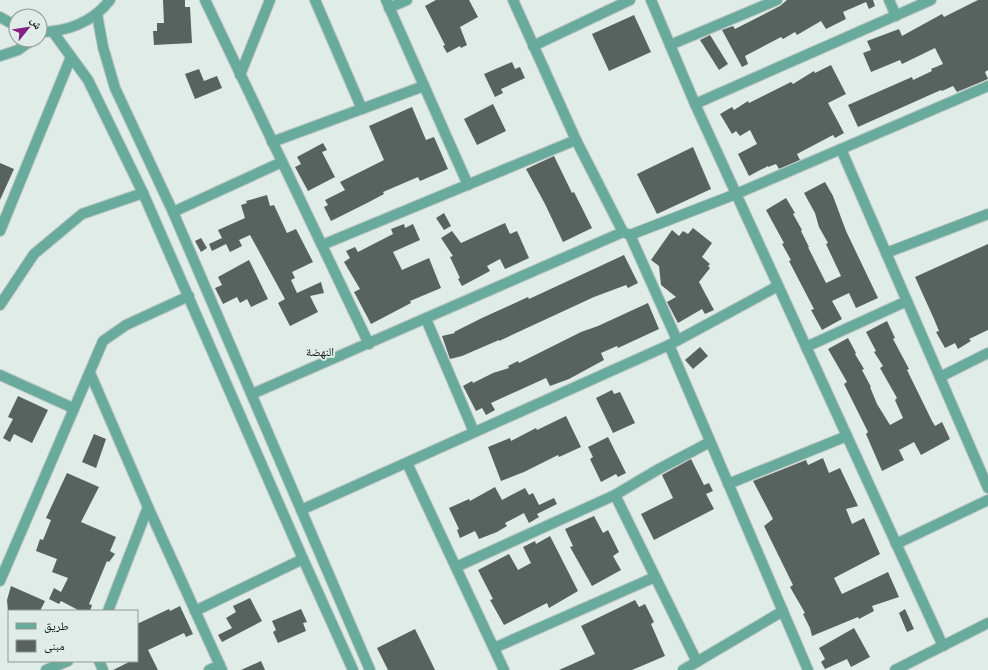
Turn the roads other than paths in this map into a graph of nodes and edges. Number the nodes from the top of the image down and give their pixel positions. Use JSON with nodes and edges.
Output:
{"nodes":[{"id":1,"x":110,"y":0,"type":"edge"},
{"id":2,"x":205,"y":0,"type":"edge"},
{"id":3,"x":270,"y":0,"type":"edge"},
{"id":4,"x":315,"y":0,"type":"edge"},
{"id":5,"x":407,"y":0,"type":"edge"},
{"id":6,"x":513,"y":0,"type":"edge"},
{"id":7,"x":630,"y":0,"type":"edge"},
{"id":8,"x":651,"y":0,"type":"edge"},
{"id":9,"x":777,"y":0,"type":"edge"},
{"id":10,"x":889,"y":0,"type":"edge"},
{"id":11,"x":931,"y":0,"type":"edge"},
{"id":12,"x":388,"y":4,"type":"edge"},
{"id":13,"x":97,"y":14,"type":"junction"},
{"id":14,"x":896,"y":16,"type":"junction"},
{"id":15,"x":48,"y":32,"type":"edge"},
{"id":16,"x":53,"y":32,"type":"junction"},
{"id":17,"x":670,"y":45,"type":"junction"},
{"id":18,"x":533,"y":46,"type":"junction"},
{"id":19,"x":21,"y":48,"type":"edge"},
{"id":20,"x":0,"y":56,"type":"edge"},
{"id":21,"x":71,"y":57,"type":"junction"},
{"id":22,"x":240,"y":75,"type":"junction"},
{"id":23,"x":424,"y":86,"type":"junction"},
{"id":24,"x":988,"y":86,"type":"edge"},
{"id":25,"x":695,"y":104,"type":"junction"},
{"id":26,"x":362,"y":109,"type":"junction"},
{"id":27,"x":576,"y":140,"type":"junction"},
{"id":28,"x":272,"y":142,"type":"junction"},
{"id":29,"x":841,"y":149,"type":"junction"},
{"id":30,"x":282,"y":162,"type":"junction"},
{"id":31,"x":468,"y":185,"type":"junction"},
{"id":32,"x":143,"y":193,"type":"junction"},
{"id":33,"x":736,"y":194,"type":"junction"},
{"id":34,"x":173,"y":212,"type":"junction"},
{"id":35,"x":988,"y":214,"type":"edge"},
{"id":36,"x":0,"y":231,"type":"edge"},
{"id":37,"x":626,"y":233,"type":"junction"},
{"id":38,"x":322,"y":245,"type":"junction"},
{"id":39,"x":886,"y":253,"type":"junction"},
{"id":40,"x":778,"y":286,"type":"junction"},
{"id":41,"x":189,"y":296,"type":"junction"},
{"id":42,"x":907,"y":302,"type":"junction"},
{"id":43,"x":0,"y":305,"type":"edge"},
{"id":44,"x":426,"y":318,"type":"junction"},
{"id":45,"x":673,"y":343,"type":"junction"},
{"id":46,"x":369,"y":344,"type":"junction"},
{"id":47,"x":806,"y":347,"type":"junction"},
{"id":48,"x":988,"y":354,"type":"edge"},
{"id":49,"x":90,"y":373,"type":"junction"},
{"id":50,"x":0,"y":375,"type":"edge"},
{"id":51,"x":940,"y":376,"type":"junction"},
{"id":52,"x":252,"y":394,"type":"junction"},
{"id":53,"x":73,"y":408,"type":"junction"},
{"id":54,"x":474,"y":432,"type":"junction"},
{"id":55,"x":847,"y":436,"type":"junction"},
{"id":56,"x":710,"y":442,"type":"junction"},
{"id":57,"x":407,"y":463,"type":"junction"},
{"id":58,"x":728,"y":484,"type":"junction"},
{"id":59,"x":988,"y":488,"type":"edge"},
{"id":60,"x":615,"y":495,"type":"junction"},
{"id":61,"x":988,"y":500,"type":"edge"},
{"id":62,"x":148,"y":507,"type":"junction"},
{"id":63,"x":301,"y":510,"type":"junction"},
{"id":64,"x":896,"y":544,"type":"junction"},
{"id":65,"x":303,"y":559,"type":"junction"},
{"id":66,"x":456,"y":567,"type":"junction"},
{"id":67,"x":655,"y":576,"type":"junction"},
{"id":68,"x":0,"y":581,"type":"edge"},
{"id":69,"x":108,"y":610,"type":"edge"},
{"id":70,"x":195,"y":611,"type":"junction"},
{"id":71,"x":783,"y":611,"type":"junction"},
{"id":72,"x":988,"y":623,"type":"edge"},
{"id":73,"x":943,"y":646,"type":"junction"},
{"id":74,"x":494,"y":648,"type":"junction"},
{"id":75,"x":66,"y":662,"type":"edge"},
{"id":76,"x":697,"y":662,"type":"junction"},
{"id":77,"x":221,"y":667,"type":"edge"},
{"id":78,"x":46,"y":670,"type":"edge"},
{"id":79,"x":209,"y":670,"type":"edge"},
{"id":80,"x":354,"y":670,"type":"edge"},
{"id":81,"x":370,"y":670,"type":"edge"},
{"id":82,"x":504,"y":670,"type":"edge"},
{"id":83,"x":683,"y":670,"type":"edge"},
{"id":84,"x":808,"y":670,"type":"edge"},
{"id":85,"x":895,"y":670,"type":"edge"}],
"edges":[{"from":1,"to":13,"type":"street"},
{"from":2,"to":22,"type":"street"},
{"from":3,"to":22,"type":"street"},
{"from":4,"to":26,"type":"street"},
{"from":5,"to":12,"type":"street"},
{"from":6,"to":18,"type":"street"},
{"from":7,"to":18,"type":"street"},
{"from":8,"to":17,"type":"street"},
{"from":9,"to":17,"type":"street"},
{"from":10,"to":14,"type":"street"},
{"from":11,"to":14,"type":"street"},
{"from":12,"to":23,"type":"street"},
{"from":13,"to":16,"type":"street"},
{"from":13,"to":34,"type":"street"},
{"from":14,"to":25,"type":"street"},
{"from":15,"to":16,"type":"street"},
{"from":16,"to":21,"type":"street"},
{"from":17,"to":25,"type":"street"},
{"from":18,"to":27,"type":"street"},
{"from":19,"to":20,"type":"street"},
{"from":21,"to":32,"type":"street"},
{"from":21,"to":36,"type":"street"},
{"from":22,"to":28,"type":"street"},
{"from":23,"to":26,"type":"street"},
{"from":23,"to":31,"type":"street"},
{"from":24,"to":29,"type":"street"},
{"from":25,"to":33,"type":"street"},
{"from":26,"to":28,"type":"street"},
{"from":27,"to":31,"type":"street"},
{"from":27,"to":37,"type":"street"},
{"from":28,"to":30,"type":"street"},
{"from":29,"to":33,"type":"street"},
{"from":29,"to":39,"type":"street"},
{"from":30,"to":34,"type":"street"},
{"from":30,"to":38,"type":"street"},
{"from":31,"to":38,"type":"street"},
{"from":32,"to":41,"type":"street"},
{"from":32,"to":43,"type":"street"},
{"from":33,"to":37,"type":"street"},
{"from":33,"to":40,"type":"street"},
{"from":34,"to":52,"type":"street"},
{"from":35,"to":39,"type":"street"},
{"from":37,"to":44,"type":"street"},
{"from":37,"to":45,"type":"street"},
{"from":38,"to":46,"type":"street"},
{"from":39,"to":42,"type":"street"},
{"from":40,"to":45,"type":"street"},
{"from":40,"to":47,"type":"street"},
{"from":41,"to":49,"type":"street"},
{"from":41,"to":65,"type":"street"},
{"from":42,"to":47,"type":"street"},
{"from":42,"to":51,"type":"street"},
{"from":44,"to":46,"type":"street"},
{"from":44,"to":54,"type":"street"},
{"from":45,"to":54,"type":"street"},
{"from":45,"to":56,"type":"street"},
{"from":46,"to":52,"type":"street"},
{"from":47,"to":55,"type":"street"},
{"from":48,"to":51,"type":"street"},
{"from":49,"to":53,"type":"street"},
{"from":49,"to":62,"type":"street"},
{"from":50,"to":53,"type":"street"},
{"from":51,"to":59,"type":"street"},
{"from":52,"to":63,"type":"street"},
{"from":53,"to":68,"type":"street"},
{"from":54,"to":57,"type":"street"},
{"from":55,"to":58,"type":"street"},
{"from":55,"to":64,"type":"street"},
{"from":56,"to":58,"type":"street"},
{"from":56,"to":60,"type":"street"},
{"from":57,"to":63,"type":"street"},
{"from":57,"to":66,"type":"street"},
{"from":58,"to":71,"type":"street"},
{"from":60,"to":66,"type":"street"},
{"from":60,"to":67,"type":"street"},
{"from":61,"to":64,"type":"street"},
{"from":62,"to":69,"type":"street"},
{"from":62,"to":70,"type":"street"},
{"from":63,"to":81,"type":"street"},
{"from":64,"to":73,"type":"street"},
{"from":65,"to":70,"type":"street"},
{"from":65,"to":80,"type":"street"},
{"from":66,"to":74,"type":"street"},
{"from":67,"to":74,"type":"street"},
{"from":67,"to":76,"type":"street"},
{"from":70,"to":77,"type":"street"},
{"from":71,"to":76,"type":"street"},
{"from":71,"to":84,"type":"street"},
{"from":72,"to":73,"type":"street"},
{"from":73,"to":85,"type":"street"},
{"from":74,"to":82,"type":"street"},
{"from":75,"to":78,"type":"street"},
{"from":76,"to":83,"type":"street"},
{"from":77,"to":79,"type":"street"}]}
